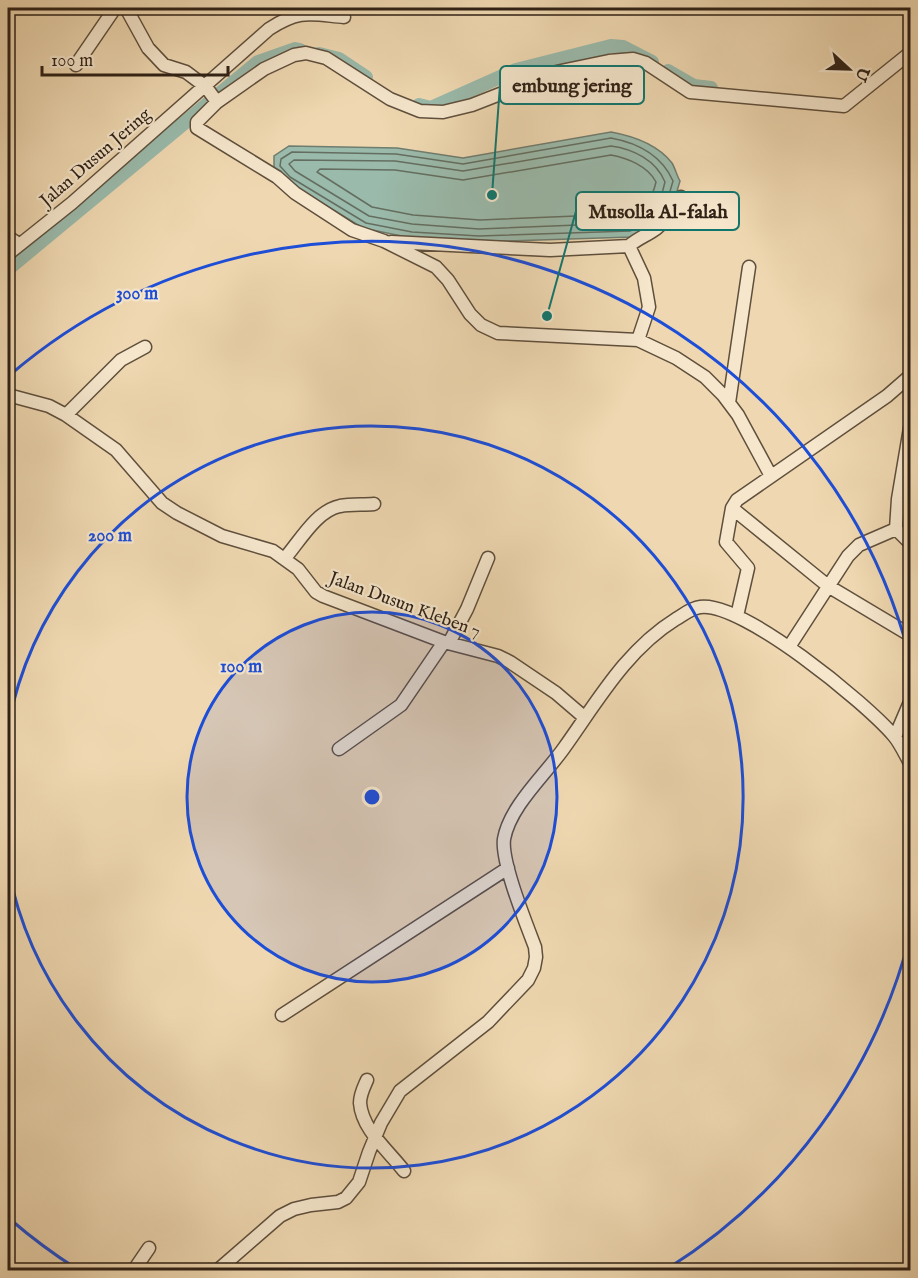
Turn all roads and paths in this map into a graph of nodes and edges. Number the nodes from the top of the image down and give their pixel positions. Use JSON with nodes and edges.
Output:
{"nodes":[{"id":1,"x":115,"y":8,"type":"edge"},
{"id":2,"x":126,"y":8,"type":"edge"},
{"id":3,"x":344,"y":17,"type":"dead end"},
{"id":4,"x":910,"y":53,"type":"edge"},
{"id":5,"x":76,"y":65,"type":"dead end"},
{"id":6,"x":212,"y":95,"type":"junction"},
{"id":7,"x":681,"y":197,"type":"dead end"},
{"id":8,"x":8,"y":237,"type":"edge"},
{"id":9,"x":384,"y":241,"type":"junction"},
{"id":10,"x":19,"y":244,"type":"junction"},
{"id":11,"x":629,"y":246,"type":"junction"},
{"id":12,"x":8,"y":254,"type":"edge"},
{"id":13,"x":750,"y":267,"type":"dead end"},
{"id":14,"x":638,"y":340,"type":"junction"},
{"id":15,"x":145,"y":347,"type":"dead end"},
{"id":16,"x":906,"y":380,"type":"edge"},
{"id":17,"x":8,"y":394,"type":"edge"},
{"id":18,"x":910,"y":394,"type":"edge"},
{"id":19,"x":729,"y":403,"type":"junction"},
{"id":20,"x":66,"y":415,"type":"junction"},
{"id":21,"x":910,"y":428,"type":"edge"},
{"id":22,"x":771,"y":476,"type":"junction"},
{"id":23,"x":374,"y":504,"type":"dead end"},
{"id":24,"x":732,"y":508,"type":"junction"},
{"id":25,"x":896,"y":529,"type":"junction"},
{"id":26,"x":910,"y":543,"type":"edge"},
{"id":27,"x":285,"y":558,"type":"junction"},
{"id":28,"x":488,"y":558,"type":"dead end"},
{"id":29,"x":828,"y":586,"type":"junction"},
{"id":30,"x":737,"y":616,"type":"junction"},
{"id":31,"x":910,"y":635,"type":"edge"},
{"id":32,"x":447,"y":642,"type":"junction"},
{"id":33,"x":789,"y":647,"type":"junction"},
{"id":34,"x":910,"y":702,"type":"edge"},
{"id":35,"x":584,"y":717,"type":"junction"},
{"id":36,"x":895,"y":737,"type":"junction"},
{"id":37,"x":339,"y":749,"type":"dead end"},
{"id":38,"x":910,"y":763,"type":"edge"},
{"id":39,"x":508,"y":868,"type":"junction"},
{"id":40,"x":282,"y":1015,"type":"dead end"},
{"id":41,"x":367,"y":1080,"type":"dead end"},
{"id":42,"x":375,"y":1137,"type":"junction"},
{"id":43,"x":404,"y":1171,"type":"dead end"},
{"id":44,"x":149,"y":1248,"type":"dead end"},
{"id":45,"x":134,"y":1270,"type":"edge"},
{"id":46,"x":218,"y":1270,"type":"edge"}],
"edges":[{"from":1,"to":5,"type":"street"},
{"from":2,"to":6,"type":"street"},
{"from":3,"to":6,"type":"street"},
{"from":4,"to":6,"type":"street"},
{"from":6,"to":9,"type":"street"},
{"from":6,"to":10,"type":"street","name":"Jalan Dusun Jering"},
{"from":7,"to":11,"type":"street"},
{"from":8,"to":10,"type":"street"},
{"from":9,"to":11,"type":"street"},
{"from":9,"to":14,"type":"street"},
{"from":10,"to":12,"type":"street","name":"Jalan Dusun Jering"},
{"from":11,"to":14,"type":"street"},
{"from":13,"to":19,"type":"street"},
{"from":14,"to":19,"type":"street"},
{"from":15,"to":20,"type":"street"},
{"from":16,"to":18,"type":"street"},
{"from":16,"to":22,"type":"street"},
{"from":17,"to":20,"type":"street","name":"Jalan Dusun Kleben 7"},
{"from":19,"to":22,"type":"street"},
{"from":20,"to":27,"type":"street","name":"Jalan Dusun Kleben 7"},
{"from":21,"to":25,"type":"street"},
{"from":22,"to":24,"type":"street"},
{"from":23,"to":27,"type":"street"},
{"from":24,"to":29,"type":"street"},
{"from":24,"to":30,"type":"street"},
{"from":25,"to":26,"type":"street"},
{"from":25,"to":29,"type":"street"},
{"from":27,"to":32,"type":"street","name":"Jalan Dusun Kleben 7"},
{"from":28,"to":32,"type":"street"},
{"from":29,"to":31,"type":"street"},
{"from":29,"to":33,"type":"street"},
{"from":30,"to":33,"type":"street"},
{"from":30,"to":35,"type":"street"},
{"from":32,"to":35,"type":"street","name":"Jalan Dusun Kleben 7"},
{"from":32,"to":37,"type":"street"},
{"from":33,"to":36,"type":"street"},
{"from":34,"to":36,"type":"street"},
{"from":35,"to":39,"type":"street"},
{"from":36,"to":38,"type":"street"},
{"from":39,"to":40,"type":"street"},
{"from":39,"to":42,"type":"street"},
{"from":41,"to":42,"type":"street"},
{"from":42,"to":43,"type":"street"},
{"from":42,"to":46,"type":"street"},
{"from":44,"to":45,"type":"street"}]}
